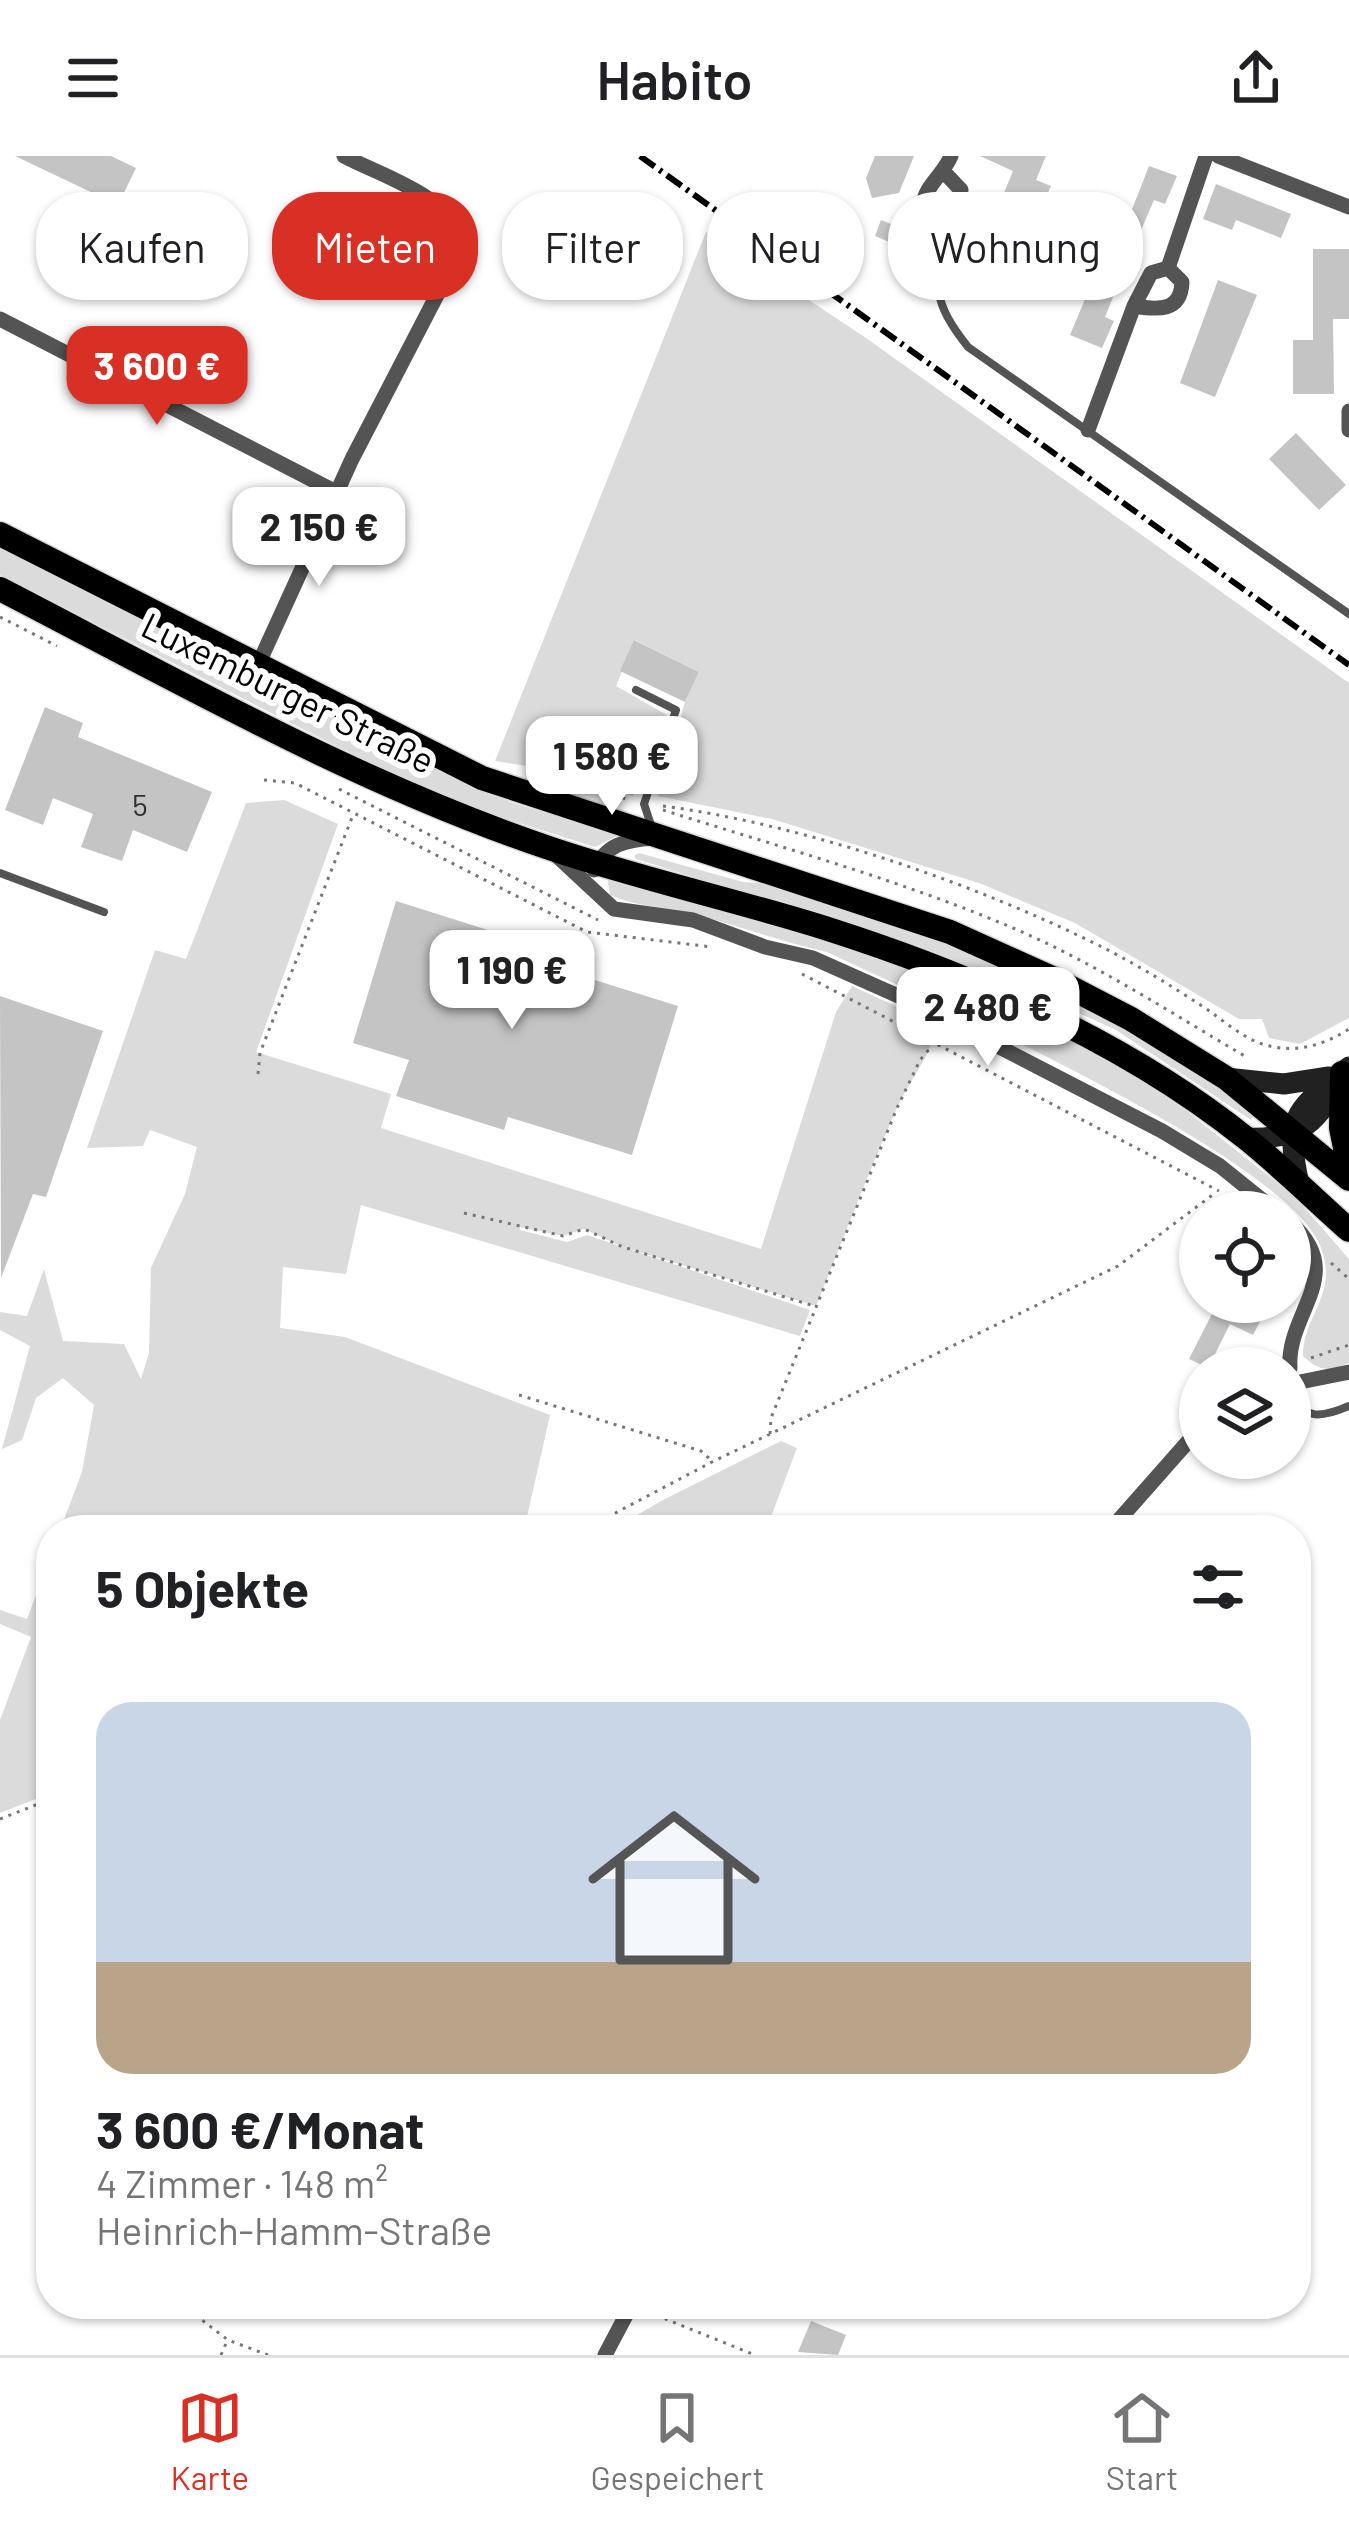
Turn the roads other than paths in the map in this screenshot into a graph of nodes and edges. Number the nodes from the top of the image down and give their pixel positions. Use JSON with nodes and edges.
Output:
{"nodes":[{"id":1,"x":344,"y":156,"type":"edge"},
{"id":2,"x":1206,"y":156,"type":"edge"},
{"id":3,"x":1218,"y":156,"type":"edge"},
{"id":4,"x":948,"y":164,"type":"edge"},
{"id":5,"x":925,"y":192,"type":"edge"},
{"id":6,"x":961,"y":192,"type":"edge"},
{"id":7,"x":1349,"y":207,"type":"edge"},
{"id":8,"x":1168,"y":268,"type":"junction"},
{"id":9,"x":943,"y":300,"type":"edge"},
{"id":10,"x":1134,"y":306,"type":"junction"},
{"id":11,"x":0,"y":320,"type":"edge"},
{"id":12,"x":1349,"y":411,"type":"edge"},
{"id":13,"x":1088,"y":430,"type":"junction"},
{"id":14,"x":1349,"y":430,"type":"edge"},
{"id":15,"x":337,"y":492,"type":"junction"},
{"id":16,"x":0,"y":534,"type":"edge"},
{"id":17,"x":0,"y":589,"type":"edge"},
{"id":18,"x":1349,"y":614,"type":"edge"},
{"id":19,"x":258,"y":665,"type":"junction"},
{"id":20,"x":636,"y":690,"type":"dead end"},
{"id":21,"x":656,"y":838,"type":"junction"},
{"id":22,"x":551,"y":849,"type":"junction"},
{"id":23,"x":598,"y":861,"type":"junction"},
{"id":24,"x":0,"y":873,"type":"edge"},
{"id":25,"x":596,"y":894,"type":"junction"},
{"id":26,"x":104,"y":912,"type":"dead end"},
{"id":27,"x":1345,"y":1070,"type":"edge"},
{"id":28,"x":1226,"y":1078,"type":"junction"},
{"id":29,"x":1294,"y":1132,"type":"junction"},
{"id":30,"x":1246,"y":1138,"type":"junction"},
{"id":31,"x":1349,"y":1168,"type":"edge"},
{"id":32,"x":1349,"y":1180,"type":"edge"},
{"id":33,"x":1299,"y":1184,"type":"junction"},
{"id":34,"x":1251,"y":1191,"type":"edge"},
{"id":35,"x":1349,"y":1230,"type":"edge"},
{"id":36,"x":1311,"y":1249,"type":"edge"},
{"id":37,"x":1311,"y":1301,"type":"edge"},
{"id":38,"x":1349,"y":1372,"type":"edge"},
{"id":39,"x":1311,"y":1373,"type":"edge"},
{"id":40,"x":1349,"y":1406,"type":"edge"},
{"id":41,"x":1311,"y":1414,"type":"edge"},
{"id":42,"x":1179,"y":1452,"type":"edge"},
{"id":43,"x":1123,"y":1515,"type":"edge"},
{"id":44,"x":629,"y":2319,"type":"edge"},
{"id":45,"x":605,"y":2355,"type":"edge"}],
"edges":[{"from":1,"to":15,"type":"street"},
{"from":2,"to":8,"type":"street"},
{"from":3,"to":7,"type":"street"},
{"from":4,"to":5,"type":"street"},
{"from":4,"to":6,"type":"street"},
{"from":8,"to":10,"type":"street"},
{"from":8,"to":10,"type":"street"},
{"from":9,"to":13,"type":"lane"},
{"from":10,"to":13,"type":"street"},
{"from":11,"to":15,"type":"street"},
{"from":12,"to":14,"type":"street"},
{"from":13,"to":18,"type":"lane"},
{"from":15,"to":19,"type":"street"},
{"from":16,"to":19,"type":"main road","name":"Luxemburger Straße"},
{"from":17,"to":22,"type":"main road","name":"Luxemburger Straße"},
{"from":19,"to":21,"type":"main road","name":"Luxemburger Straße"},
{"from":20,"to":21,"type":"lane"},
{"from":21,"to":23,"type":"street"},
{"from":21,"to":28,"type":"main road","name":"Luxemburger Straße"},
{"from":22,"to":23,"type":"main road","name":"Luxemburger Straße"},
{"from":22,"to":25,"type":"street","name":"Luxemburger Straße"},
{"from":23,"to":25,"type":"street"},
{"from":23,"to":30,"type":"main road","name":"Luxemburger Straße"},
{"from":24,"to":26,"type":"lane"},
{"from":25,"to":34,"type":"street","name":"Luxemburger Straße"},
{"from":27,"to":28,"type":"street"},
{"from":27,"to":29,"type":"street"},
{"from":27,"to":31,"type":"main road"},
{"from":28,"to":29,"type":"main road","name":"Luxemburger Straße"},
{"from":29,"to":30,"type":"street"},
{"from":29,"to":32,"type":"main road","name":"Luxemburger Straße"},
{"from":29,"to":33,"type":"street"},
{"from":30,"to":33,"type":"main road","name":"Luxemburger Straße"},
{"from":33,"to":35,"type":"main road","name":"Luxemburger Straße"},
{"from":36,"to":37,"type":"street"},
{"from":38,"to":39,"type":"street"},
{"from":40,"to":41,"type":"lane"},
{"from":42,"to":43,"type":"street"},
{"from":44,"to":45,"type":"street"}]}
